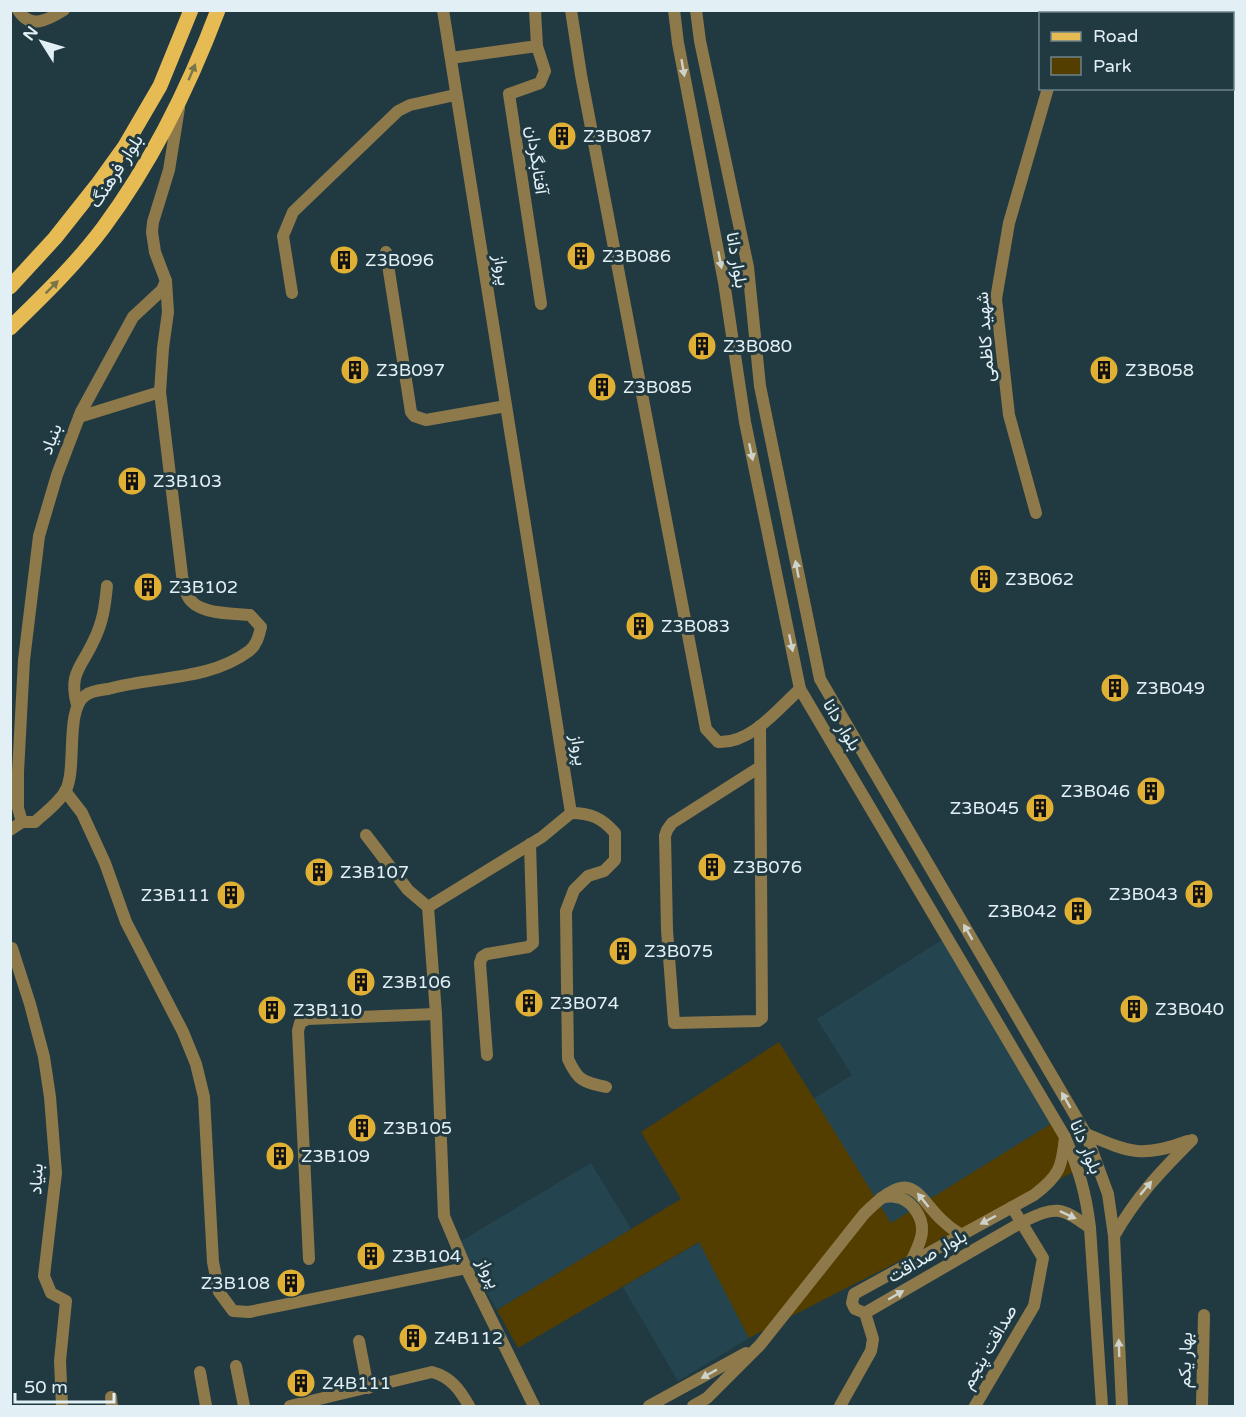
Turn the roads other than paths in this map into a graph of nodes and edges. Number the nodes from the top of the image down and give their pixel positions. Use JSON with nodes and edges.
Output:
{"nodes":[{"id":1,"x":18,"y":10,"type":"edge"},
{"id":2,"x":64,"y":10,"type":"edge"},
{"id":3,"x":443,"y":10,"type":"edge"},
{"id":4,"x":535,"y":10,"type":"edge"},
{"id":5,"x":571,"y":10,"type":"edge"},
{"id":6,"x":674,"y":10,"type":"edge"},
{"id":7,"x":696,"y":10,"type":"edge"},
{"id":8,"x":190,"y":13,"type":"edge"},
{"id":9,"x":215,"y":17,"type":"edge"},
{"id":10,"x":537,"y":46,"type":"junction"},
{"id":11,"x":451,"y":58,"type":"junction"},
{"id":12,"x":1047,"y":90,"type":"edge"},
{"id":13,"x":455,"y":95,"type":"junction"},
{"id":14,"x":181,"y":97,"type":"junction"},
{"id":15,"x":386,"y":252,"type":"dead end"},
{"id":16,"x":166,"y":281,"type":"junction"},
{"id":17,"x":12,"y":285,"type":"edge"},
{"id":18,"x":292,"y":293,"type":"dead end"},
{"id":19,"x":541,"y":304,"type":"dead end"},
{"id":20,"x":10,"y":328,"type":"edge"},
{"id":21,"x":160,"y":392,"type":"junction"},
{"id":22,"x":506,"y":406,"type":"junction"},
{"id":23,"x":79,"y":417,"type":"junction"},
{"id":24,"x":1036,"y":513,"type":"dead end"},
{"id":25,"x":107,"y":586,"type":"dead end"},
{"id":26,"x":800,"y":689,"type":"junction"},
{"id":27,"x":77,"y":705,"type":"junction"},
{"id":28,"x":760,"y":726,"type":"junction"},
{"id":29,"x":760,"y":767,"type":"junction"},
{"id":30,"x":66,"y":791,"type":"junction"},
{"id":31,"x":571,"y":813,"type":"junction"},
{"id":32,"x":22,"y":822,"type":"junction"},
{"id":33,"x":10,"y":830,"type":"edge"},
{"id":34,"x":366,"y":835,"type":"dead end"},
{"id":35,"x":530,"y":844,"type":"junction"},
{"id":36,"x":428,"y":907,"type":"junction"},
{"id":37,"x":12,"y":948,"type":"edge"},
{"id":38,"x":435,"y":1014,"type":"junction"},
{"id":39,"x":488,"y":1055,"type":"dead end"},
{"id":40,"x":606,"y":1087,"type":"dead end"},
{"id":41,"x":1086,"y":1134,"type":"junction"},
{"id":42,"x":1065,"y":1137,"type":"junction"},
{"id":43,"x":880,"y":1198,"type":"junction"},
{"id":44,"x":1012,"y":1207,"type":"junction"},
{"id":45,"x":1022,"y":1222,"type":"junction"},
{"id":46,"x":1090,"y":1228,"type":"junction"},
{"id":47,"x":960,"y":1234,"type":"junction"},
{"id":48,"x":1114,"y":1236,"type":"junction"},
{"id":49,"x":309,"y":1259,"type":"dead end"},
{"id":50,"x":911,"y":1262,"type":"junction"},
{"id":51,"x":466,"y":1268,"type":"junction"},
{"id":52,"x":865,"y":1313,"type":"junction"},
{"id":53,"x":1204,"y":1315,"type":"dead end"},
{"id":54,"x":359,"y":1341,"type":"dead end"},
{"id":55,"x":760,"y":1346,"type":"junction"},
{"id":56,"x":236,"y":1366,"type":"dead end"},
{"id":57,"x":200,"y":1372,"type":"dead end"},
{"id":58,"x":368,"y":1388,"type":"junction"},
{"id":59,"x":706,"y":1402,"type":"edge"},
{"id":60,"x":62,"y":1407,"type":"edge"},
{"id":61,"x":206,"y":1407,"type":"edge"},
{"id":62,"x":244,"y":1407,"type":"edge"},
{"id":63,"x":290,"y":1407,"type":"edge"},
{"id":64,"x":469,"y":1407,"type":"edge"},
{"id":65,"x":534,"y":1407,"type":"edge"},
{"id":66,"x":649,"y":1407,"type":"edge"},
{"id":67,"x":693,"y":1407,"type":"edge"},
{"id":68,"x":840,"y":1407,"type":"edge"},
{"id":69,"x":975,"y":1407,"type":"edge"},
{"id":70,"x":1102,"y":1407,"type":"edge"},
{"id":71,"x":1122,"y":1407,"type":"edge"},
{"id":72,"x":1202,"y":1407,"type":"edge"}],
"edges":[{"from":1,"to":2,"type":"street"},
{"from":3,"to":11,"type":"street","name":"پرواز"},
{"from":4,"to":10,"type":"street","name":"آفتابگردان"},
{"from":5,"to":28,"type":"street"},
{"from":6,"to":26,"type":"street","name":"بلوار دانا","one_way":true},
{"from":41,"to":7,"type":"street","name":"بلوار دانا","one_way":true},
{"from":8,"to":9,"type":"main road"},
{"from":8,"to":17,"type":"main road","name":"بلوار فرهنگ"},
{"from":14,"to":9,"type":"main road","name":"بلوار فرهنگ","one_way":true},
{"from":10,"to":11,"type":"street"},
{"from":10,"to":19,"type":"street","name":"آفتابگردان"},
{"from":11,"to":13,"type":"street","name":"پرواز"},
{"from":12,"to":24,"type":"street","name":"شهید کاظمی"},
{"from":13,"to":18,"type":"street"},
{"from":13,"to":22,"type":"street","name":"پرواز"},
{"from":14,"to":16,"type":"street"},
{"from":20,"to":14,"type":"main road","name":"بلوار فرهنگ","one_way":true},
{"from":15,"to":22,"type":"street"},
{"from":16,"to":21,"type":"street"},
{"from":16,"to":23,"type":"street","name":"بنیاد"},
{"from":21,"to":23,"type":"street"},
{"from":21,"to":27,"type":"street"},
{"from":22,"to":31,"type":"street","name":"پرواز"},
{"from":23,"to":32,"type":"street","name":"بنیاد"},
{"from":25,"to":27,"type":"street"},
{"from":26,"to":28,"type":"street"},
{"from":26,"to":42,"type":"street","name":"بلوار دانا"},
{"from":27,"to":30,"type":"street"},
{"from":28,"to":29,"type":"street"},
{"from":29,"to":29,"type":"street"},
{"from":30,"to":32,"type":"street"},
{"from":30,"to":51,"type":"street"},
{"from":31,"to":35,"type":"street"},
{"from":31,"to":40,"type":"street"},
{"from":32,"to":33,"type":"street"},
{"from":34,"to":36,"type":"street"},
{"from":35,"to":36,"type":"street"},
{"from":35,"to":39,"type":"street"},
{"from":36,"to":38,"type":"street","name":"پرواز"},
{"from":37,"to":60,"type":"street","name":"بنیاد"},
{"from":38,"to":49,"type":"street"},
{"from":38,"to":51,"type":"street","name":"پرواز"},
{"from":41,"to":48,"type":"street","name":"بلوار دانا"},
{"from":48,"to":41,"type":"street","one_way":true},
{"from":42,"to":44,"type":"street","name":"بلوار صداقت"},
{"from":42,"to":46,"type":"street","name":"بلوار دانا"},
{"from":47,"to":43,"type":"street","name":"بلوار صداقت","one_way":true},
{"from":43,"to":50,"type":"street","name":"بلوار صداقت"},
{"from":43,"to":55,"type":"street","name":"بلوار صداقت"},
{"from":44,"to":45,"type":"street","name":"صداقت پنجم"},
{"from":44,"to":47,"type":"street","name":"بلوار صداقت","one_way":true},
{"from":45,"to":46,"type":"street","name":"بلوار صداقت","one_way":true},
{"from":52,"to":45,"type":"street","name":"بلوار صداقت","one_way":true},
{"from":45,"to":69,"type":"street","name":"صداقت پنجم"},
{"from":46,"to":70,"type":"street","name":"بلوار دانا"},
{"from":47,"to":50,"type":"street","name":"بلوار صداقت"},
{"from":71,"to":48,"type":"street","name":"بلوار دانا","one_way":true},
{"from":50,"to":52,"type":"street","name":"بلوار صداقت"},
{"from":51,"to":65,"type":"street","name":"پرواز"},
{"from":52,"to":68,"type":"street"},
{"from":53,"to":72,"type":"street","name":"بهار یکم"},
{"from":54,"to":58,"type":"street"},
{"from":55,"to":59,"type":"street","name":"بلوار صداقت"},
{"from":55,"to":66,"type":"street","name":"بلوار صداقت","one_way":true},
{"from":56,"to":62,"type":"street"},
{"from":57,"to":61,"type":"street"},
{"from":58,"to":63,"type":"street"},
{"from":58,"to":64,"type":"street"},
{"from":59,"to":67,"type":"street","name":"بلوار صداقت"}]}
